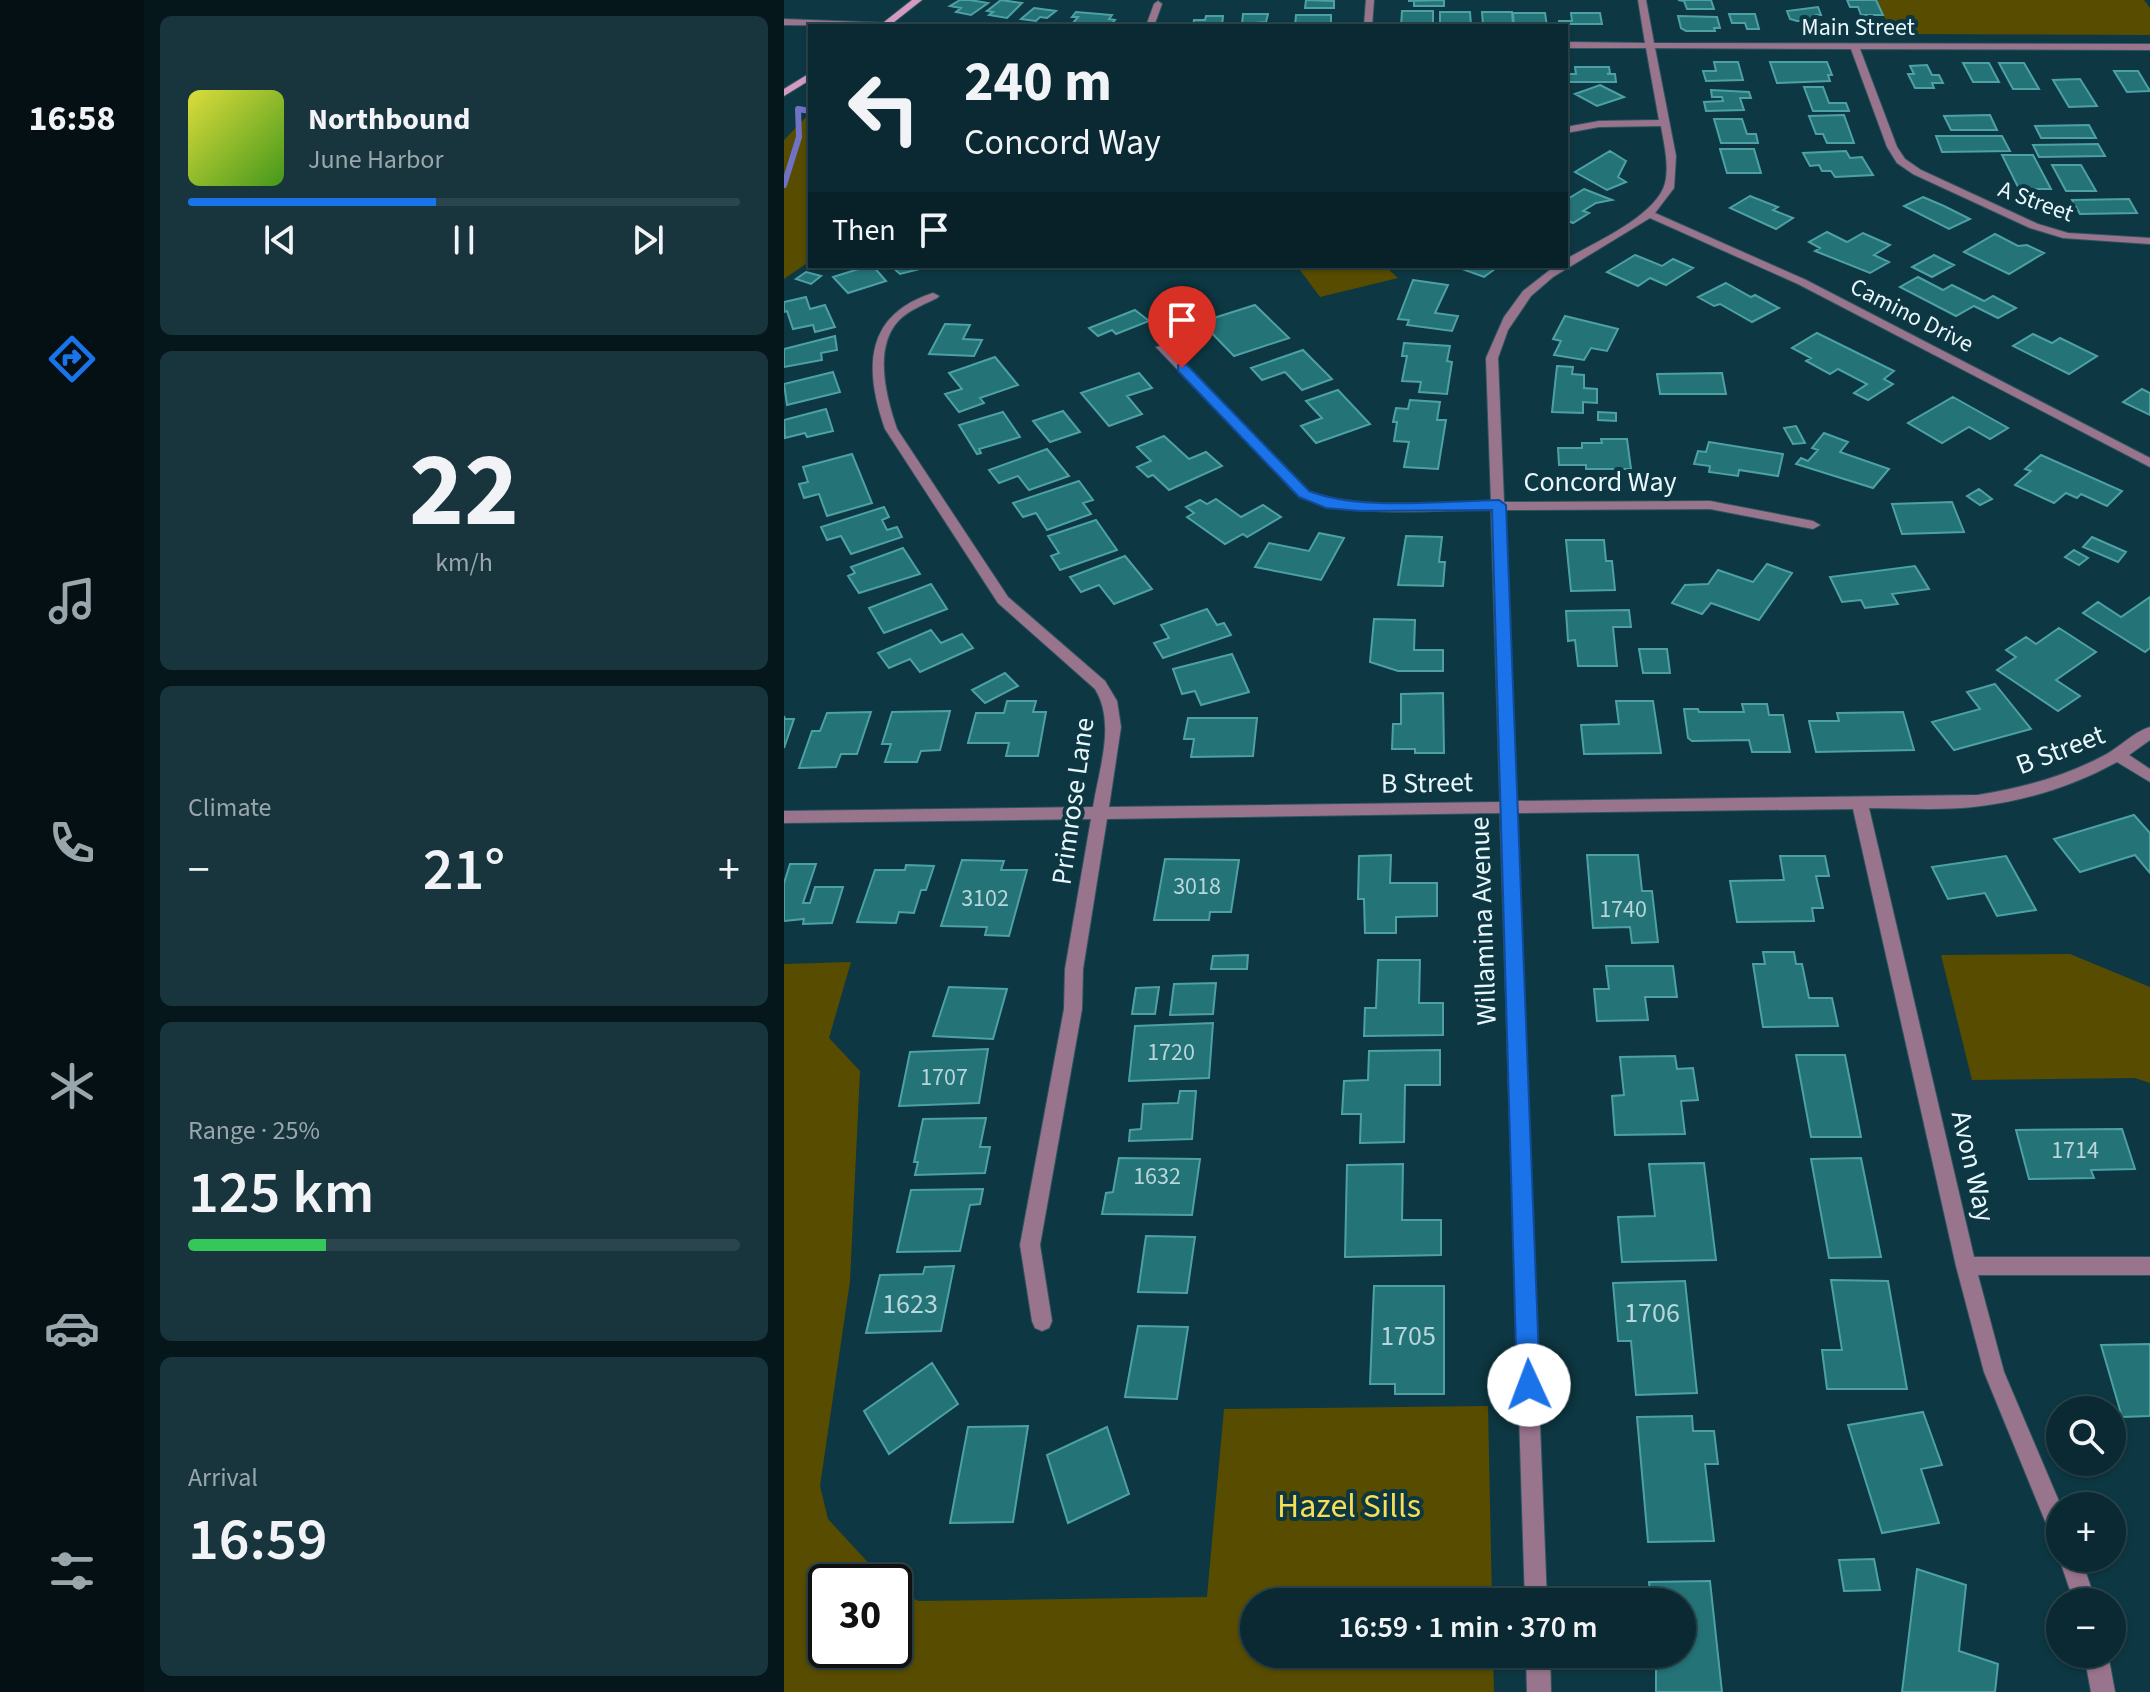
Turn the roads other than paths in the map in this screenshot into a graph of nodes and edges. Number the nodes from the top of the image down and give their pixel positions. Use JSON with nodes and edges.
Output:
{"nodes":[{"id":1,"x":918,"y":0,"type":"edge"},
{"id":2,"x":1370,"y":0,"type":"edge"},
{"id":3,"x":1642,"y":0,"type":"edge"},
{"id":4,"x":1158,"y":4,"type":"dead end"},
{"id":5,"x":784,"y":22,"type":"edge"},
{"id":6,"x":834,"y":24,"type":"edge"},
{"id":7,"x":888,"y":24,"type":"edge"},
{"id":8,"x":1151,"y":24,"type":"edge"},
{"id":9,"x":1368,"y":24,"type":"edge"},
{"id":10,"x":1568,"y":45,"type":"edge"},
{"id":11,"x":1650,"y":46,"type":"junction"},
{"id":12,"x":1855,"y":47,"type":"junction"},
{"id":13,"x":2150,"y":47,"type":"edge"},
{"id":14,"x":808,"y":77,"type":"edge"},
{"id":15,"x":784,"y":93,"type":"edge"},
{"id":16,"x":1664,"y":123,"type":"junction"},
{"id":17,"x":1568,"y":130,"type":"edge"},
{"id":18,"x":1649,"y":214,"type":"junction"},
{"id":19,"x":2150,"y":241,"type":"edge"},
{"id":20,"x":1568,"y":263,"type":"edge"},
{"id":21,"x":1560,"y":268,"type":"edge"},
{"id":22,"x":933,"y":296,"type":"dead end"},
{"id":23,"x":1162,"y":347,"type":"dead end"},
{"id":24,"x":2150,"y":463,"type":"edge"},
{"id":25,"x":1499,"y":505,"type":"junction"},
{"id":26,"x":1813,"y":525,"type":"dead end"},
{"id":27,"x":2150,"y":732,"type":"edge"},
{"id":28,"x":2119,"y":756,"type":"junction"},
{"id":29,"x":2150,"y":776,"type":"edge"},
{"id":30,"x":1860,"y":805,"type":"junction"},
{"id":31,"x":1508,"y":807,"type":"junction"},
{"id":32,"x":1099,"y":812,"type":"junction"},
{"id":33,"x":784,"y":817,"type":"edge"},
{"id":34,"x":1966,"y":1266,"type":"junction"},
{"id":35,"x":2150,"y":1266,"type":"edge"},
{"id":36,"x":1042,"y":1321,"type":"dead end"},
{"id":37,"x":2046,"y":1496,"type":"edge"},
{"id":38,"x":1536,"y":1588,"type":"edge"},
{"id":39,"x":1538,"y":1668,"type":"edge"},
{"id":40,"x":2099,"y":1668,"type":"edge"},
{"id":41,"x":1539,"y":1692,"type":"edge"},
{"id":42,"x":2103,"y":1692,"type":"edge"}],
"edges":[{"from":1,"to":7,"type":"street"},
{"from":2,"to":9,"type":"street"},
{"from":3,"to":11,"type":"street","name":"Willamina Avenue"},
{"from":4,"to":8,"type":"street"},
{"from":5,"to":6,"type":"street"},
{"from":10,"to":11,"type":"street","name":"Main Street"},
{"from":11,"to":12,"type":"street","name":"Main Street"},
{"from":11,"to":16,"type":"street","name":"Willamina Avenue"},
{"from":12,"to":13,"type":"street","name":"Main Street"},
{"from":12,"to":19,"type":"street","name":"A Street"},
{"from":14,"to":15,"type":"street"},
{"from":16,"to":17,"type":"street"},
{"from":16,"to":18,"type":"street","name":"Willamina Avenue"},
{"from":18,"to":20,"type":"street","name":"Willamina Avenue"},
{"from":18,"to":24,"type":"street","name":"Camino Drive"},
{"from":21,"to":25,"type":"street","name":"Willamina Avenue"},
{"from":22,"to":32,"type":"street","name":"Primrose Lane"},
{"from":23,"to":25,"type":"street","name":"Concord Way"},
{"from":25,"to":26,"type":"street","name":"Concord Way"},
{"from":25,"to":31,"type":"street","name":"Willamina Avenue"},
{"from":27,"to":28,"type":"street","name":"B Street"},
{"from":28,"to":29,"type":"street"},
{"from":28,"to":30,"type":"street","name":"B Street"},
{"from":30,"to":31,"type":"street","name":"B Street"},
{"from":30,"to":34,"type":"street","name":"Avon Way"},
{"from":31,"to":32,"type":"street","name":"B Street"},
{"from":31,"to":38,"type":"street","name":"Willamina Avenue"},
{"from":32,"to":33,"type":"street","name":"B Street"},
{"from":32,"to":36,"type":"street","name":"Primrose Lane"},
{"from":34,"to":35,"type":"street"},
{"from":34,"to":37,"type":"street","name":"Avon Way"},
{"from":39,"to":41,"type":"street"},
{"from":40,"to":42,"type":"street"}]}
